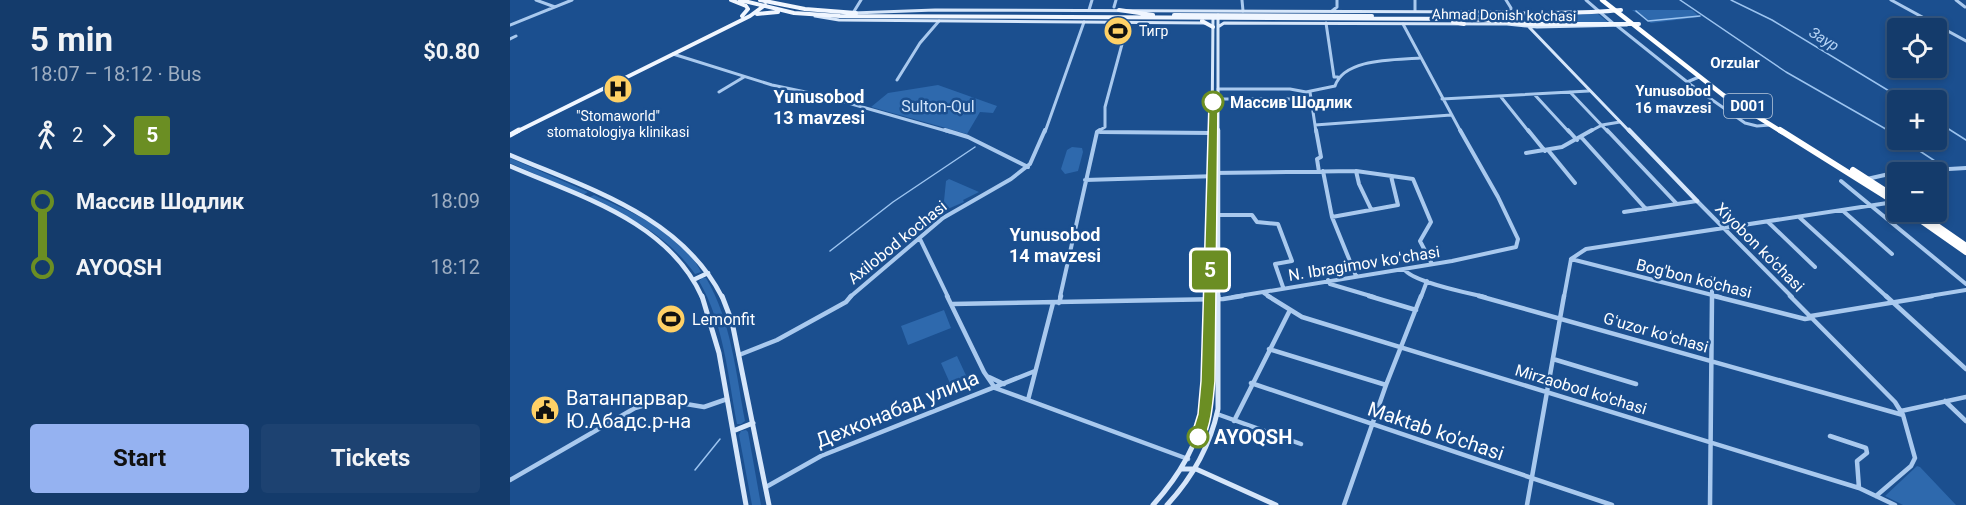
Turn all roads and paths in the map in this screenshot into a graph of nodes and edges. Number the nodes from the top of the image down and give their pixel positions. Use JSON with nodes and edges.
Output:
{"nodes":[{"id":1,"x":536,"y":0,"type":"edge"},
{"id":2,"x":572,"y":0,"type":"edge"},
{"id":3,"x":731,"y":0,"type":"edge"},
{"id":4,"x":738,"y":0,"type":"edge"},
{"id":5,"x":760,"y":0,"type":"edge"},
{"id":6,"x":778,"y":0,"type":"edge"},
{"id":7,"x":861,"y":0,"type":"edge"},
{"id":8,"x":1092,"y":0,"type":"edge"},
{"id":9,"x":1116,"y":0,"type":"edge"},
{"id":10,"x":1242,"y":0,"type":"edge"},
{"id":11,"x":1337,"y":0,"type":"edge"},
{"id":12,"x":1415,"y":0,"type":"edge"},
{"id":13,"x":1506,"y":0,"type":"edge"},
{"id":14,"x":1586,"y":0,"type":"edge"},
{"id":15,"x":1891,"y":0,"type":"edge"},
{"id":16,"x":1956,"y":0,"type":"edge"},
{"id":17,"x":770,"y":1,"type":"edge"},
{"id":18,"x":1605,"y":1,"type":"edge"},
{"id":19,"x":746,"y":6,"type":"junction"},
{"id":20,"x":763,"y":6,"type":"junction"},
{"id":21,"x":555,"y":7,"type":"junction"},
{"id":22,"x":792,"y":7,"type":"junction"},
{"id":23,"x":1114,"y":7,"type":"dead end"},
{"id":24,"x":1965,"y":7,"type":"edge"},
{"id":25,"x":1089,"y":10,"type":"junction"},
{"id":26,"x":1119,"y":10,"type":"junction"},
{"id":27,"x":831,"y":11,"type":"junction"},
{"id":28,"x":1224,"y":11,"type":"junction"},
{"id":29,"x":1243,"y":11,"type":"junction"},
{"id":30,"x":1324,"y":11,"type":"junction"},
{"id":31,"x":1332,"y":11,"type":"junction"},
{"id":32,"x":1618,"y":11,"type":"junction"},
{"id":33,"x":1415,"y":12,"type":"junction"},
{"id":34,"x":1509,"y":12,"type":"junction"},
{"id":35,"x":1602,"y":12,"type":"junction"},
{"id":36,"x":794,"y":13,"type":"junction"},
{"id":37,"x":853,"y":13,"type":"junction"},
{"id":38,"x":1152,"y":15,"type":"junction"},
{"id":39,"x":1216,"y":15,"type":"junction"},
{"id":40,"x":1258,"y":15,"type":"junction"},
{"id":41,"x":1292,"y":15,"type":"junction"},
{"id":42,"x":742,"y":16,"type":"junction"},
{"id":43,"x":750,"y":16,"type":"junction"},
{"id":44,"x":828,"y":17,"type":"junction"},
{"id":45,"x":1139,"y":18,"type":"junction"},
{"id":46,"x":1170,"y":18,"type":"junction"},
{"id":47,"x":1280,"y":19,"type":"junction"},
{"id":48,"x":1427,"y":20,"type":"junction"},
{"id":49,"x":939,"y":21,"type":"junction"},
{"id":50,"x":1084,"y":22,"type":"junction"},
{"id":51,"x":1104,"y":22,"type":"junction"},
{"id":52,"x":1128,"y":22,"type":"junction"},
{"id":53,"x":1152,"y":22,"type":"junction"},
{"id":54,"x":1512,"y":22,"type":"junction"},
{"id":55,"x":1304,"y":23,"type":"junction"},
{"id":56,"x":1326,"y":23,"type":"junction"},
{"id":57,"x":1403,"y":24,"type":"junction"},
{"id":58,"x":1464,"y":24,"type":"junction"},
{"id":59,"x":510,"y":25,"type":"edge"},
{"id":60,"x":1563,"y":25,"type":"junction"},
{"id":61,"x":1636,"y":25,"type":"junction"},
{"id":62,"x":1528,"y":26,"type":"junction"},
{"id":63,"x":1617,"y":26,"type":"junction"},
{"id":64,"x":1552,"y":27,"type":"junction"},
{"id":65,"x":1215,"y":28,"type":"junction"},
{"id":66,"x":516,"y":36,"type":"dead end"},
{"id":67,"x":510,"y":37,"type":"edge"},
{"id":68,"x":1966,"y":41,"type":"edge"},
{"id":69,"x":670,"y":53,"type":"junction"},
{"id":70,"x":1420,"y":58,"type":"junction"},
{"id":71,"x":745,"y":77,"type":"junction"},
{"id":72,"x":1338,"y":77,"type":"junction"},
{"id":73,"x":1699,"y":77,"type":"junction"},
{"id":74,"x":897,"y":80,"type":"dead end"},
{"id":75,"x":1687,"y":82,"type":"junction"},
{"id":76,"x":1218,"y":89,"type":"junction"},
{"id":77,"x":1589,"y":91,"type":"junction"},
{"id":78,"x":719,"y":92,"type":"dead end"},
{"id":79,"x":1310,"y":92,"type":"junction"},
{"id":80,"x":1570,"y":92,"type":"junction"},
{"id":81,"x":1534,"y":94,"type":"junction"},
{"id":82,"x":1500,"y":96,"type":"junction"},
{"id":83,"x":1218,"y":99,"type":"junction"},
{"id":84,"x":1291,"y":99,"type":"dead end"},
{"id":85,"x":1442,"y":99,"type":"junction"},
{"id":86,"x":1451,"y":115,"type":"junction"},
{"id":87,"x":1620,"y":122,"type":"junction"},
{"id":88,"x":1773,"y":124,"type":"junction"},
{"id":89,"x":1315,"y":125,"type":"junction"},
{"id":90,"x":1602,"y":125,"type":"junction"},
{"id":91,"x":1097,"y":132,"type":"junction"},
{"id":92,"x":510,"y":133,"type":"edge"},
{"id":93,"x":1213,"y":133,"type":"junction"},
{"id":94,"x":1579,"y":139,"type":"junction"},
{"id":95,"x":1547,"y":150,"type":"junction"},
{"id":96,"x":1526,"y":153,"type":"dead end"},
{"id":97,"x":510,"y":154,"type":"edge"},
{"id":98,"x":510,"y":166,"type":"edge"},
{"id":99,"x":1028,"y":167,"type":"junction"},
{"id":100,"x":1966,"y":168,"type":"edge"},
{"id":101,"x":1321,"y":171,"type":"junction"},
{"id":102,"x":1356,"y":171,"type":"junction"},
{"id":103,"x":1215,"y":175,"type":"junction"},
{"id":104,"x":1391,"y":176,"type":"junction"},
{"id":105,"x":1855,"y":176,"type":"junction"},
{"id":106,"x":1867,"y":179,"type":"junction"},
{"id":107,"x":1084,"y":180,"type":"junction"},
{"id":108,"x":1575,"y":183,"type":"dead end"},
{"id":109,"x":597,"y":193,"type":"junction"},
{"id":110,"x":1887,"y":195,"type":"edge"},
{"id":111,"x":1887,"y":196,"type":"edge"},
{"id":112,"x":586,"y":200,"type":"junction"},
{"id":113,"x":1697,"y":201,"type":"junction"},
{"id":114,"x":1887,"y":203,"type":"edge"},
{"id":115,"x":1677,"y":204,"type":"junction"},
{"id":116,"x":1870,"y":205,"type":"junction"},
{"id":117,"x":1371,"y":209,"type":"junction"},
{"id":118,"x":1646,"y":209,"type":"junction"},
{"id":119,"x":1841,"y":210,"type":"junction"},
{"id":120,"x":1624,"y":212,"type":"dead end"},
{"id":121,"x":1218,"y":215,"type":"junction"},
{"id":122,"x":1332,"y":217,"type":"junction"},
{"id":123,"x":1798,"y":217,"type":"junction"},
{"id":124,"x":1768,"y":221,"type":"junction"},
{"id":125,"x":1924,"y":222,"type":"edge"},
{"id":126,"x":1930,"y":222,"type":"edge"},
{"id":127,"x":1724,"y":228,"type":"junction"},
{"id":128,"x":920,"y":239,"type":"junction"},
{"id":129,"x":1965,"y":248,"type":"edge"},
{"id":130,"x":1892,"y":254,"type":"dead end"},
{"id":131,"x":1571,"y":259,"type":"junction"},
{"id":132,"x":1432,"y":264,"type":"junction"},
{"id":133,"x":1815,"y":267,"type":"dead end"},
{"id":134,"x":1404,"y":269,"type":"junction"},
{"id":135,"x":708,"y":273,"type":"junction"},
{"id":136,"x":1356,"y":276,"type":"junction"},
{"id":137,"x":1712,"y":278,"type":"dead end"},
{"id":138,"x":693,"y":280,"type":"junction"},
{"id":139,"x":1328,"y":280,"type":"junction"},
{"id":140,"x":1427,"y":281,"type":"junction"},
{"id":141,"x":1966,"y":284,"type":"edge"},
{"id":142,"x":1283,"y":287,"type":"junction"},
{"id":143,"x":1966,"y":290,"type":"edge"},
{"id":144,"x":1264,"y":292,"type":"junction"},
{"id":145,"x":1711,"y":295,"type":"junction"},
{"id":146,"x":1210,"y":299,"type":"junction"},
{"id":147,"x":1218,"y":299,"type":"junction"},
{"id":148,"x":1892,"y":302,"type":"junction"},
{"id":149,"x":1053,"y":303,"type":"junction"},
{"id":150,"x":1059,"y":303,"type":"junction"},
{"id":151,"x":952,"y":304,"type":"junction"},
{"id":152,"x":1416,"y":310,"type":"junction"},
{"id":153,"x":1289,"y":312,"type":"junction"},
{"id":154,"x":1811,"y":317,"type":"junction"},
{"id":155,"x":1559,"y":318,"type":"junction"},
{"id":156,"x":1401,"y":348,"type":"junction"},
{"id":157,"x":1269,"y":349,"type":"junction"},
{"id":158,"x":739,"y":355,"type":"junction"},
{"id":159,"x":1553,"y":359,"type":"junction"},
{"id":160,"x":1710,"y":360,"type":"junction"},
{"id":161,"x":1966,"y":369,"type":"edge"},
{"id":162,"x":1035,"y":371,"type":"junction"},
{"id":163,"x":989,"y":377,"type":"junction"},
{"id":164,"x":1251,"y":383,"type":"junction"},
{"id":165,"x":1004,"y":384,"type":"junction"},
{"id":166,"x":1636,"y":384,"type":"dead end"},
{"id":167,"x":1386,"y":385,"type":"junction"},
{"id":168,"x":995,"y":388,"type":"junction"},
{"id":169,"x":1549,"y":392,"type":"junction"},
{"id":170,"x":1966,"y":397,"type":"edge"},
{"id":171,"x":727,"y":399,"type":"junction"},
{"id":172,"x":1028,"y":400,"type":"junction"},
{"id":173,"x":1944,"y":401,"type":"junction"},
{"id":174,"x":1902,"y":413,"type":"junction"},
{"id":175,"x":1217,"y":414,"type":"junction"},
{"id":176,"x":1234,"y":421,"type":"junction"},
{"id":177,"x":1966,"y":421,"type":"edge"},
{"id":178,"x":753,"y":423,"type":"junction"},
{"id":179,"x":1373,"y":425,"type":"junction"},
{"id":180,"x":733,"y":431,"type":"junction"},
{"id":181,"x":1830,"y":436,"type":"dead end"},
{"id":182,"x":1709,"y":441,"type":"junction"},
{"id":183,"x":1300,"y":444,"type":"dead end"},
{"id":184,"x":1188,"y":460,"type":"junction"},
{"id":185,"x":1182,"y":469,"type":"junction"},
{"id":186,"x":1196,"y":469,"type":"junction"},
{"id":187,"x":1532,"y":478,"type":"junction"},
{"id":188,"x":510,"y":480,"type":"edge"},
{"id":189,"x":766,"y":487,"type":"junction"},
{"id":190,"x":1859,"y":488,"type":"junction"},
{"id":191,"x":1876,"y":496,"type":"junction"},
{"id":192,"x":746,"y":505,"type":"edge"},
{"id":193,"x":769,"y":505,"type":"edge"},
{"id":194,"x":1153,"y":505,"type":"edge"},
{"id":195,"x":1167,"y":505,"type":"edge"},
{"id":196,"x":1276,"y":505,"type":"edge"},
{"id":197,"x":1344,"y":505,"type":"edge"},
{"id":198,"x":1527,"y":505,"type":"edge"},
{"id":199,"x":1612,"y":505,"type":"edge"},
{"id":200,"x":1710,"y":505,"type":"edge"},
{"id":201,"x":1894,"y":505,"type":"edge"}],
"edges":[{"from":1,"to":21,"type":"street"},
{"from":2,"to":21,"type":"street"},
{"from":3,"to":19,"type":"main road"},
{"from":4,"to":19,"type":"main road"},
{"from":4,"to":20,"type":"main road","name":"Ahmad Donish ko'chasi"},
{"from":5,"to":17,"type":"main road","name":"Ahmad Donish ko'chasi"},
{"from":6,"to":22,"type":"main road"},
{"from":7,"to":37,"type":"street"},
{"from":8,"to":25,"type":"street"},
{"from":9,"to":23,"type":"street"},
{"from":10,"to":29,"type":"street"},
{"from":11,"to":31,"type":"street"},
{"from":12,"to":33,"type":"street"},
{"from":13,"to":34,"type":"street"},
{"from":14,"to":35,"type":"street"},
{"from":15,"to":68,"type":"street"},
{"from":16,"to":24,"type":"street"},
{"from":17,"to":20,"type":"main road"},
{"from":17,"to":22,"type":"main road","name":"Ahmad Donish ko'chasi"},
{"from":18,"to":32,"type":"highway","number":"D001"},
{"from":18,"to":35,"type":"highway"},
{"from":19,"to":42,"type":"main road"},
{"from":20,"to":36,"type":"main road","name":"Ahmad Donish ko'chasi"},
{"from":20,"to":42,"type":"main road"},
{"from":20,"to":43,"type":"main road"},
{"from":21,"to":59,"type":"street"},
{"from":22,"to":27,"type":"main road","name":"Ahmad Donish ko'chasi"},
{"from":25,"to":26,"type":"main road","name":"Ahmad Donish ko'chasi"},
{"from":25,"to":37,"type":"main road","name":"Ahmad Donish ko'chasi"},
{"from":26,"to":38,"type":"main road"},
{"from":26,"to":39,"type":"main road","name":"Ahmad Donish ko'chasi"},
{"from":27,"to":37,"type":"main road","name":"Ahmad Donish ko'chasi"},
{"from":27,"to":44,"type":"main road"},
{"from":28,"to":29,"type":"main road","name":"Ahmad Donish ko'chasi"},
{"from":28,"to":39,"type":"main road","name":"Ahmad Donish ko'chasi"},
{"from":28,"to":40,"type":"main road"},
{"from":29,"to":30,"type":"main road","name":"Ahmad Donish ko'chasi"},
{"from":30,"to":31,"type":"main road","name":"Ahmad Donish ko'chasi"},
{"from":30,"to":41,"type":"main road"},
{"from":31,"to":33,"type":"main road","name":"Ahmad Donish ko'chasi"},
{"from":32,"to":35,"type":"main road","name":"Ahmad Donish ko'chasi"},
{"from":32,"to":61,"type":"highway","number":"D001"},
{"from":33,"to":34,"type":"main road","name":"Ahmad Donish ko'chasi"},
{"from":34,"to":35,"type":"main road","name":"Ahmad Donish ko'chasi"},
{"from":34,"to":41,"type":"main road","name":"Ahmad Donish ko'chasi"},
{"from":34,"to":54,"type":"main road","name":"Ahmad Donish ko'chasi"},
{"from":35,"to":63,"type":"street"},
{"from":36,"to":43,"type":"main road"},
{"from":36,"to":44,"type":"main road","name":"Ahmad Donish ko'chasi"},
{"from":37,"to":38,"type":"main road","name":"Ahmad Donish ko'chasi"},
{"from":38,"to":39,"type":"main road","name":"Ahmad Donish ko'chasi"},
{"from":39,"to":40,"type":"main road","name":"Ahmad Donish ko'chasi"},
{"from":39,"to":46,"type":"main road","name":"Ahmad Donish ko'chasi"},
{"from":39,"to":47,"type":"main road","name":"Ahmad Donish ko'chasi"},
{"from":39,"to":65,"type":"main road"},
{"from":40,"to":41,"type":"main road","name":"Ahmad Donish ko'chasi"},
{"from":42,"to":69,"type":"main road"},
{"from":43,"to":69,"type":"main road"},
{"from":44,"to":45,"type":"main road","name":"Ahmad Donish ko'chasi"},
{"from":44,"to":49,"type":"main road","name":"Ahmad Donish ko'chasi"},
{"from":45,"to":46,"type":"main road","name":"Ahmad Donish ko'chasi"},
{"from":45,"to":51,"type":"main road"},
{"from":46,"to":53,"type":"main road"},
{"from":46,"to":65,"type":"main road"},
{"from":47,"to":48,"type":"main road","name":"Ahmad Donish ko'chasi"},
{"from":47,"to":55,"type":"main road"},
{"from":48,"to":54,"type":"main road","name":"Ahmad Donish ko'chasi"},
{"from":48,"to":58,"type":"main road"},
{"from":49,"to":50,"type":"main road","name":"Ahmad Donish ko'chasi"},
{"from":49,"to":74,"type":"street"},
{"from":50,"to":51,"type":"main road","name":"Ahmad Donish ko'chasi"},
{"from":50,"to":99,"type":"street"},
{"from":51,"to":52,"type":"main road","name":"Ahmad Donish ko'chasi"},
{"from":52,"to":53,"type":"main road","name":"Ahmad Donish ko'chasi"},
{"from":52,"to":91,"type":"street"},
{"from":53,"to":65,"type":"main road","name":"Ahmad Donish ko'chasi"},
{"from":54,"to":60,"type":"main road","name":"Ahmad Donish ko'chasi"},
{"from":55,"to":56,"type":"main road","name":"Ahmad Donish ko'chasi"},
{"from":55,"to":65,"type":"main road","name":"Ahmad Donish ko'chasi"},
{"from":56,"to":57,"type":"main road","name":"Ahmad Donish ko'chasi"},
{"from":56,"to":72,"type":"street"},
{"from":57,"to":58,"type":"main road","name":"Ahmad Donish ko'chasi"},
{"from":57,"to":70,"type":"street"},
{"from":58,"to":62,"type":"main road","name":"Ahmad Donish ko'chasi"},
{"from":60,"to":63,"type":"main road","name":"Ahmad Donish ko'chasi"},
{"from":60,"to":64,"type":"main road"},
{"from":61,"to":63,"type":"main road","name":"Ahmad Donish ko'chasi"},
{"from":61,"to":73,"type":"highway","number":"D001"},
{"from":61,"to":88,"type":"highway","number":"D001"},
{"from":62,"to":64,"type":"main road","name":"Ahmad Donish ko'chasi"},
{"from":62,"to":77,"type":"main road","name":"Xiyobon ko'chasi"},
{"from":63,"to":64,"type":"main road","name":"Ahmad Donish ko'chasi"},
{"from":63,"to":75,"type":"street"},
{"from":65,"to":76,"type":"main road"},
{"from":65,"to":93,"type":"main road"},
{"from":66,"to":67,"type":"street"},
{"from":69,"to":71,"type":"street"},
{"from":69,"to":92,"type":"main road"},
{"from":70,"to":72,"type":"street"},
{"from":70,"to":85,"type":"street"},
{"from":71,"to":78,"type":"street"},
{"from":71,"to":99,"type":"street"},
{"from":72,"to":79,"type":"street"},
{"from":73,"to":75,"type":"street"},
{"from":73,"to":88,"type":"highway","number":"D001"},
{"from":75,"to":88,"type":"street"},
{"from":76,"to":79,"type":"street"},
{"from":76,"to":83,"type":"main road"},
{"from":77,"to":80,"type":"street"},
{"from":77,"to":87,"type":"main road","name":"Xiyobon ko'chasi"},
{"from":79,"to":89,"type":"street"},
{"from":80,"to":81,"type":"street"},
{"from":80,"to":90,"type":"street"},
{"from":81,"to":82,"type":"street"},
{"from":81,"to":94,"type":"street"},
{"from":82,"to":85,"type":"street"},
{"from":82,"to":95,"type":"street"},
{"from":83,"to":84,"type":"street"},
{"from":83,"to":103,"type":"main road"},
{"from":85,"to":86,"type":"street"},
{"from":86,"to":89,"type":"street"},
{"from":86,"to":132,"type":"street","name":"N. Ibragimov koʻchasi"},
{"from":87,"to":90,"type":"street"},
{"from":87,"to":113,"type":"main road","name":"Xiyobon ko'chasi"},
{"from":88,"to":105,"type":"highway","number":"D001"},
{"from":88,"to":106,"type":"highway","number":"D001"},
{"from":89,"to":101,"type":"street"},
{"from":90,"to":94,"type":"street"},
{"from":90,"to":115,"type":"street"},
{"from":91,"to":93,"type":"street"},
{"from":91,"to":107,"type":"street"},
{"from":93,"to":103,"type":"main road"},
{"from":94,"to":95,"type":"street"},
{"from":94,"to":118,"type":"street"},
{"from":95,"to":96,"type":"street"},
{"from":95,"to":108,"type":"street"},
{"from":97,"to":109,"type":"main road"},
{"from":98,"to":112,"type":"main road"},
{"from":99,"to":128,"type":"street","name":"Axilobod kochasi"},
{"from":100,"to":106,"type":"street"},
{"from":101,"to":102,"type":"street"},
{"from":101,"to":103,"type":"street"},
{"from":101,"to":122,"type":"street"},
{"from":102,"to":104,"type":"street"},
{"from":102,"to":117,"type":"street"},
{"from":103,"to":107,"type":"street"},
{"from":103,"to":121,"type":"main road"},
{"from":103,"to":146,"type":"main road"},
{"from":104,"to":117,"type":"street"},
{"from":104,"to":132,"type":"street"},
{"from":105,"to":111,"type":"highway","number":"D001"},
{"from":105,"to":116,"type":"street"},
{"from":106,"to":110,"type":"highway","number":"D001"},
{"from":107,"to":150,"type":"street"},
{"from":109,"to":112,"type":"main road"},
{"from":109,"to":135,"type":"main road"},
{"from":112,"to":138,"type":"main road"},
{"from":113,"to":115,"type":"street"},
{"from":113,"to":127,"type":"street","name":"Xiyobon ko'chasi"},
{"from":114,"to":116,"type":"street"},
{"from":115,"to":118,"type":"street"},
{"from":116,"to":119,"type":"street"},
{"from":116,"to":141,"type":"street"},
{"from":117,"to":122,"type":"street"},
{"from":118,"to":120,"type":"street"},
{"from":119,"to":123,"type":"street"},
{"from":119,"to":130,"type":"street"},
{"from":121,"to":142,"type":"street"},
{"from":121,"to":147,"type":"main road"},
{"from":122,"to":136,"type":"street"},
{"from":123,"to":124,"type":"street"},
{"from":123,"to":148,"type":"street"},
{"from":124,"to":127,"type":"street"},
{"from":124,"to":133,"type":"street"},
{"from":125,"to":129,"type":"highway"},
{"from":126,"to":129,"type":"highway"},
{"from":127,"to":131,"type":"street"},
{"from":127,"to":154,"type":"street","name":"Xiyobon ko'chasi"},
{"from":128,"to":151,"type":"street"},
{"from":128,"to":158,"type":"street","name":"Axilobod kochasi"},
{"from":131,"to":145,"type":"street","name":"Bog'bon ko'chasi"},
{"from":131,"to":155,"type":"street"},
{"from":132,"to":134,"type":"street","name":"N. Ibragimov koʻchasi"},
{"from":134,"to":136,"type":"street","name":"N. Ibragimov koʻchasi"},
{"from":134,"to":140,"type":"street","name":"Gʻuzor koʻchasi"},
{"from":135,"to":138,"type":"main road"},
{"from":135,"to":158,"type":"main road"},
{"from":136,"to":139,"type":"street","name":"N. Ibragimov koʻchasi"},
{"from":137,"to":145,"type":"street"},
{"from":138,"to":171,"type":"main road"},
{"from":139,"to":142,"type":"street","name":"N. Ibragimov koʻchasi"},
{"from":139,"to":152,"type":"street"},
{"from":140,"to":152,"type":"street"},
{"from":140,"to":155,"type":"street","name":"Gʻuzor koʻchasi"},
{"from":142,"to":144,"type":"street","name":"N. Ibragimov koʻchasi"},
{"from":143,"to":148,"type":"street","name":"Bog'bon ko'chasi"},
{"from":144,"to":147,"type":"street","name":"N. Ibragimov koʻchasi"},
{"from":144,"to":153,"type":"street","name":"Mirzaobod ko'chasi"},
{"from":145,"to":154,"type":"street","name":"Bog'bon ko'chasi"},
{"from":145,"to":160,"type":"street"},
{"from":146,"to":147,"type":"street","name":"N. Ibragimov koʻchasi"},
{"from":146,"to":150,"type":"street","name":"N. Ibragimov koʻchasi"},
{"from":146,"to":184,"type":"main road"},
{"from":147,"to":175,"type":"main road"},
{"from":148,"to":154,"type":"street","name":"Bog'bon ko'chasi"},
{"from":148,"to":161,"type":"street"},
{"from":149,"to":150,"type":"street","name":"N. Ibragimov koʻchasi"},
{"from":149,"to":151,"type":"street","name":"N. Ibragimov koʻchasi"},
{"from":149,"to":162,"type":"street"},
{"from":151,"to":163,"type":"street"},
{"from":152,"to":156,"type":"street"},
{"from":153,"to":156,"type":"street","name":"Mirzaobod ko'chasi"},
{"from":153,"to":157,"type":"street"},
{"from":154,"to":174,"type":"street","name":"Xiyobon ko'chasi"},
{"from":155,"to":159,"type":"street"},
{"from":155,"to":160,"type":"street","name":"Gʻuzor koʻchasi"},
{"from":156,"to":167,"type":"street"},
{"from":156,"to":169,"type":"street","name":"Mirzaobod ko'chasi"},
{"from":157,"to":164,"type":"street"},
{"from":157,"to":167,"type":"street"},
{"from":158,"to":178,"type":"main road"},
{"from":159,"to":166,"type":"street"},
{"from":159,"to":169,"type":"street"},
{"from":160,"to":174,"type":"street","name":"Gʻuzor koʻchasi"},
{"from":160,"to":182,"type":"street"},
{"from":162,"to":165,"type":"street"},
{"from":162,"to":172,"type":"street"},
{"from":163,"to":165,"type":"street"},
{"from":163,"to":168,"type":"street"},
{"from":164,"to":176,"type":"street"},
{"from":164,"to":179,"type":"street","name":"Maktab ko'chasi"},
{"from":165,"to":168,"type":"street"},
{"from":167,"to":179,"type":"street"},
{"from":168,"to":172,"type":"street","name":"Дехконабад улица"},
{"from":168,"to":189,"type":"street","name":"Дехконабад улица"},
{"from":169,"to":182,"type":"street","name":"Mirzaobod ko'chasi"},
{"from":169,"to":187,"type":"street"},
{"from":170,"to":173,"type":"street","name":"Gʻuzor koʻchasi"},
{"from":171,"to":180,"type":"main road"},
{"from":171,"to":188,"type":"street"},
{"from":172,"to":184,"type":"street","name":"Дехконабад улица"},
{"from":173,"to":174,"type":"street","name":"Gʻuzor koʻchasi"},
{"from":173,"to":177,"type":"street"},
{"from":174,"to":191,"type":"street","name":"Xiyobon ko'chasi"},
{"from":175,"to":176,"type":"street"},
{"from":175,"to":186,"type":"main road"},
{"from":176,"to":183,"type":"street"},
{"from":178,"to":180,"type":"main road"},
{"from":178,"to":189,"type":"main road"},
{"from":179,"to":187,"type":"street","name":"Maktab ko'chasi"},
{"from":179,"to":197,"type":"street"},
{"from":180,"to":192,"type":"main road"},
{"from":181,"to":190,"type":"street"},
{"from":182,"to":190,"type":"street","name":"Mirzaobod ko'chasi"},
{"from":182,"to":200,"type":"street"},
{"from":184,"to":185,"type":"main road"},
{"from":184,"to":186,"type":"main road","name":"Дехконабад улица"},
{"from":185,"to":186,"type":"main road"},
{"from":185,"to":194,"type":"main road"},
{"from":186,"to":195,"type":"main road"},
{"from":186,"to":196,"type":"main road"},
{"from":187,"to":198,"type":"street"},
{"from":187,"to":199,"type":"street","name":"Maktab ko'chasi"},
{"from":189,"to":193,"type":"main road"},
{"from":190,"to":191,"type":"street","name":"Mirzaobod ko'chasi"},
{"from":191,"to":201,"type":"street","name":"Mirzaobod ko'chasi"}]}
